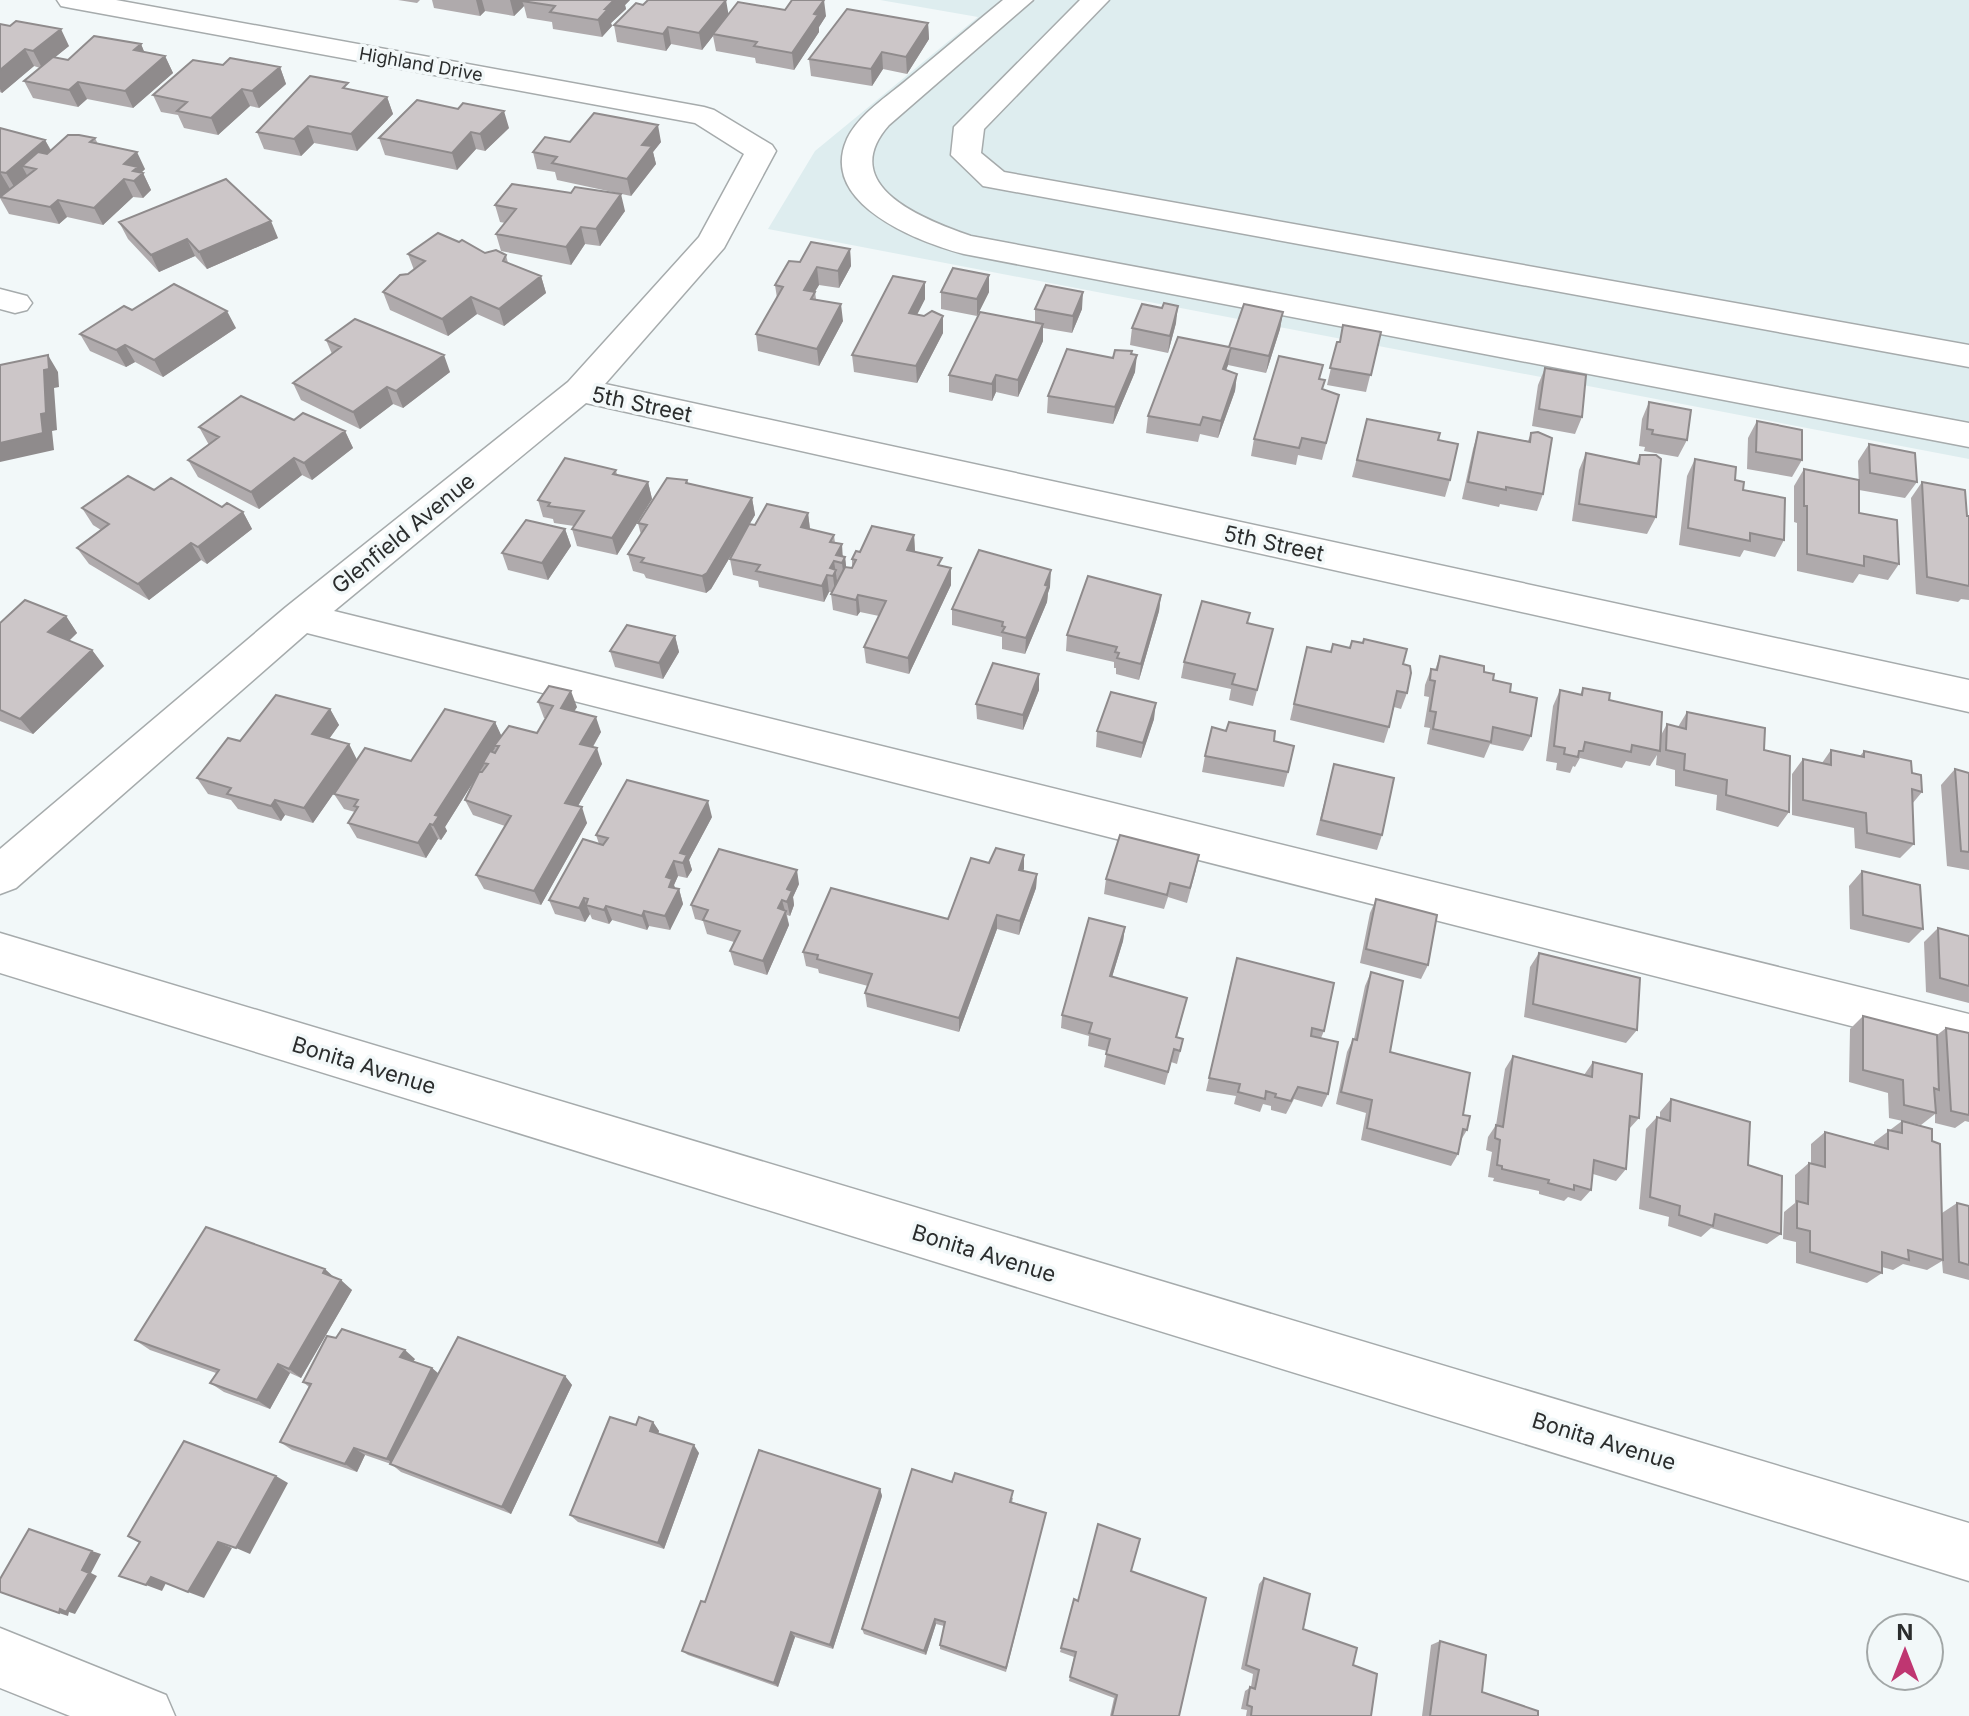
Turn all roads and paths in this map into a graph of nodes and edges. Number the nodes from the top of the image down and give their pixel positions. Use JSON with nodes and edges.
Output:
{"nodes":[{"id":1,"x":71,"y":0,"type":"edge"},
{"id":2,"x":1019,"y":0,"type":"edge"},
{"id":3,"x":1095,"y":0,"type":"edge"},
{"id":4,"x":761,"y":151,"type":"joint"},
{"id":5,"x":1969,"y":356,"type":"edge"},
{"id":6,"x":580,"y":390,"type":"junction"},
{"id":7,"x":1969,"y":435,"type":"edge"},
{"id":8,"x":300,"y":617,"type":"junction"},
{"id":9,"x":1969,"y":696,"type":"edge"},
{"id":10,"x":0,"y":875,"type":"edge"},
{"id":11,"x":0,"y":953,"type":"edge"},
{"id":12,"x":1969,"y":1035,"type":"edge"},
{"id":13,"x":1969,"y":1552,"type":"edge"},
{"id":14,"x":0,"y":1658,"type":"edge"},
{"id":15,"x":145,"y":1716,"type":"edge"}],
"edges":[{"from":1,"to":4,"type":"street","name":"Highland Drive"},
{"from":2,"to":7,"type":"street"},
{"from":3,"to":5,"type":"street"},
{"from":4,"to":6,"type":"street","name":"Glenfield Avenue"},
{"from":6,"to":8,"type":"street","name":"Glenfield Avenue"},
{"from":6,"to":9,"type":"street","name":"5th Street"},
{"from":8,"to":10,"type":"street","name":"Glenfield Avenue"},
{"from":8,"to":12,"type":"street"},
{"from":11,"to":13,"type":"street","name":"Bonita Avenue"},
{"from":14,"to":15,"type":"street"}]}
